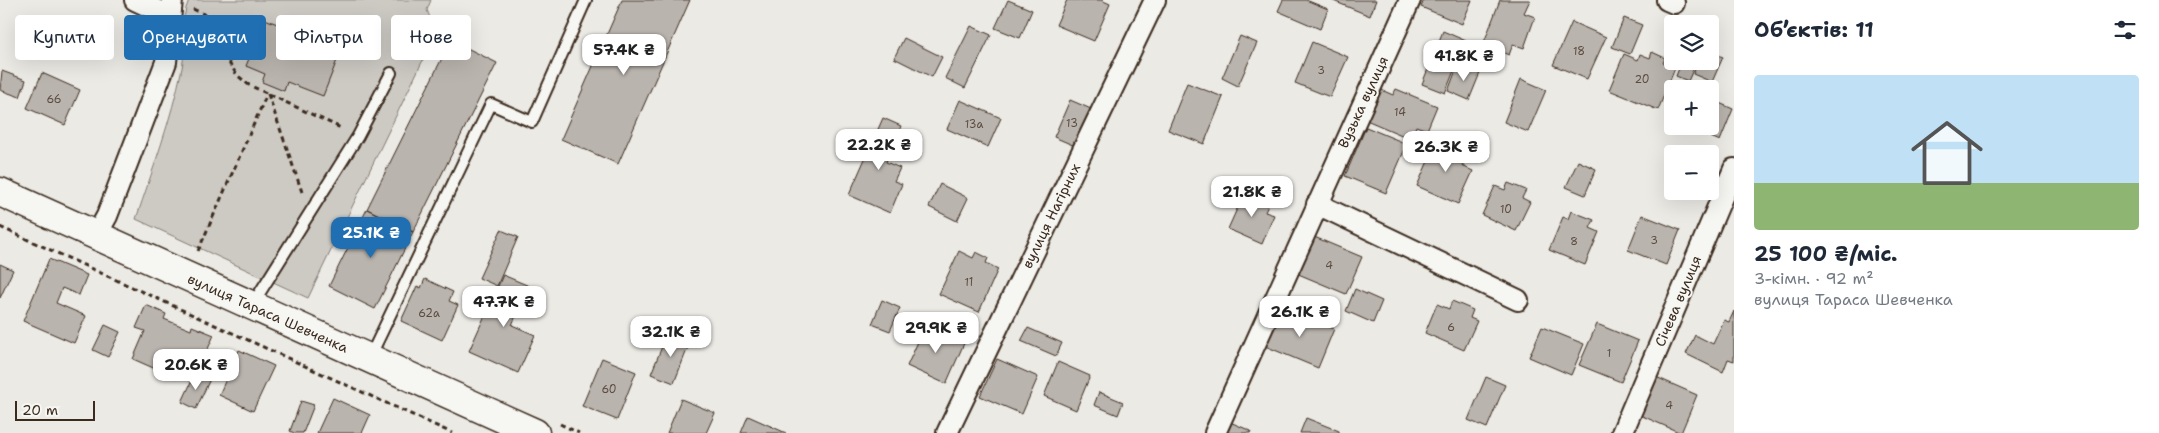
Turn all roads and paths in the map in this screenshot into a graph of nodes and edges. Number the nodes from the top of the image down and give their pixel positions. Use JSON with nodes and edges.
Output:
{"nodes":[{"id":1,"x":134,"y":0,"type":"edge"},
{"id":2,"x":586,"y":0,"type":"edge"},
{"id":3,"x":1154,"y":0,"type":"edge"},
{"id":4,"x":1410,"y":0,"type":"edge"},
{"id":5,"x":171,"y":8,"type":"edge"},
{"id":6,"x":192,"y":8,"type":"dead end"},
{"id":7,"x":391,"y":73,"type":"dead end"},
{"id":8,"x":267,"y":94,"type":"junction"},
{"id":9,"x":358,"y":136,"type":"junction"},
{"id":10,"x":1734,"y":169,"type":"edge"},
{"id":11,"x":0,"y":192,"type":"edge"},
{"id":12,"x":1317,"y":204,"type":"junction"},
{"id":13,"x":310,"y":213,"type":"junction"},
{"id":14,"x":0,"y":227,"type":"edge"},
{"id":15,"x":96,"y":236,"type":"junction"},
{"id":16,"x":195,"y":257,"type":"dead end"},
{"id":17,"x":1518,"y":300,"type":"dead end"},
{"id":18,"x":252,"y":306,"type":"junction"},
{"id":19,"x":370,"y":358,"type":"junction"},
{"id":20,"x":452,"y":433,"type":"edge"},
{"id":21,"x":535,"y":433,"type":"edge"},
{"id":22,"x":947,"y":433,"type":"edge"},
{"id":23,"x":1215,"y":433,"type":"edge"},
{"id":24,"x":1622,"y":433,"type":"edge"}],
"edges":[{"from":1,"to":5,"type":"street"},
{"from":2,"to":19,"type":"lane"},
{"from":3,"to":22,"type":"street","name":"вулиця Нагірних"},
{"from":4,"to":12,"type":"street","name":"Вузька вулиця"},
{"from":5,"to":15,"type":"street"},
{"from":6,"to":8,"type":"path"},
{"from":7,"to":9,"type":"lane"},
{"from":8,"to":9,"type":"path"},
{"from":8,"to":13,"type":"path"},
{"from":8,"to":16,"type":"path"},
{"from":9,"to":13,"type":"lane"},
{"from":10,"to":24,"type":"street","name":"Січева вулиця"},
{"from":11,"to":15,"type":"street","name":"вулиця Тараса Шевченка"},
{"from":12,"to":17,"type":"street"},
{"from":12,"to":23,"type":"street","name":"Вузька вулиця"},
{"from":13,"to":18,"type":"lane"},
{"from":14,"to":20,"type":"path"},
{"from":15,"to":18,"type":"street","name":"вулиця Тараса Шевченка"},
{"from":18,"to":19,"type":"street","name":"вулиця Тараса Шевченка"},
{"from":19,"to":21,"type":"street","name":"вулиця Тараса Шевченка"}]}
